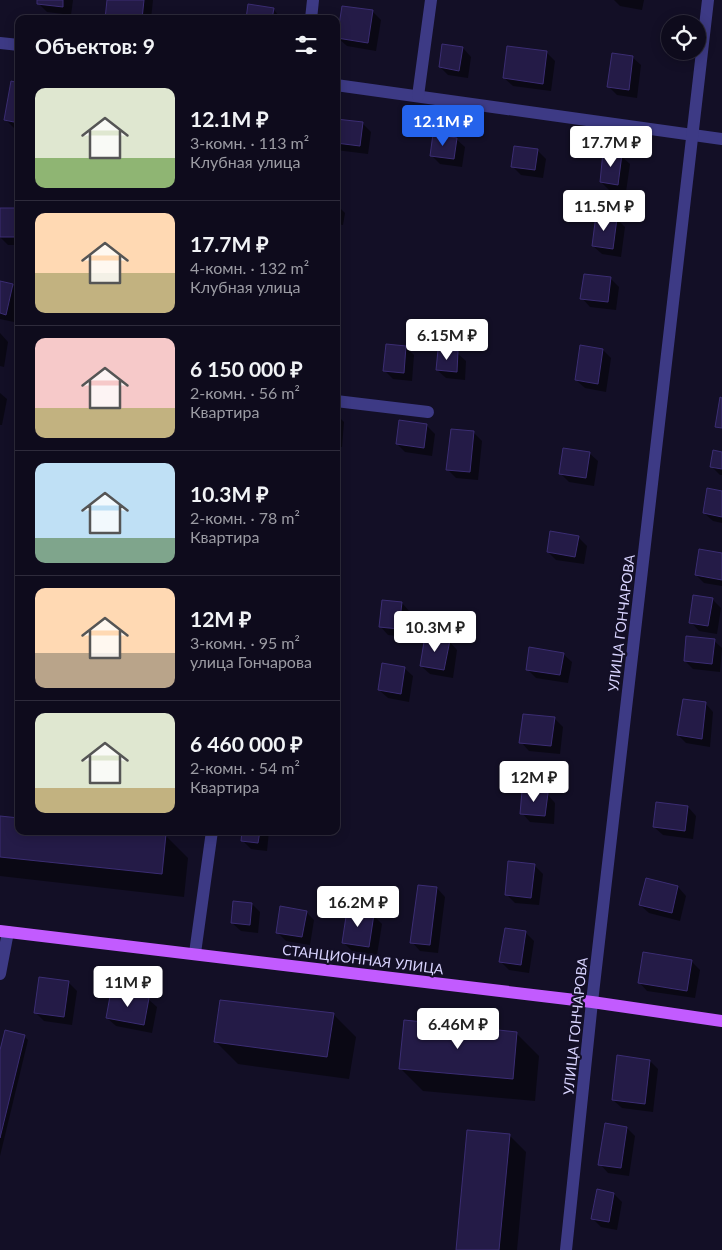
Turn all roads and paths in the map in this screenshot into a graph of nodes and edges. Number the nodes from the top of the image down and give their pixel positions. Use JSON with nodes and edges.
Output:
{"nodes":[{"id":1,"x":313,"y":0,"type":"edge"},
{"id":2,"x":431,"y":0,"type":"edge"},
{"id":3,"x":708,"y":0,"type":"edge"},
{"id":4,"x":311,"y":15,"type":"edge"},
{"id":5,"x":0,"y":43,"type":"edge"},
{"id":6,"x":15,"y":45,"type":"edge"},
{"id":7,"x":340,"y":86,"type":"edge"},
{"id":8,"x":418,"y":96,"type":"junction"},
{"id":9,"x":692,"y":136,"type":"junction"},
{"id":10,"x":722,"y":139,"type":"edge"},
{"id":11,"x":340,"y":401,"type":"edge"},
{"id":12,"x":428,"y":412,"type":"dead end"},
{"id":13,"x":211,"y":835,"type":"edge"},
{"id":14,"x":4,"y":932,"type":"edge"},
{"id":15,"x":195,"y":953,"type":"junction"},
{"id":16,"x":0,"y":974,"type":"edge"},
{"id":17,"x":592,"y":1002,"type":"junction"},
{"id":18,"x":722,"y":1021,"type":"edge"},
{"id":19,"x":566,"y":1250,"type":"edge"}],
"edges":[{"from":1,"to":4,"type":"street"},
{"from":2,"to":8,"type":"street"},
{"from":3,"to":9,"type":"street","name":"УЛИЦА ГОНЧАРОВА"},
{"from":5,"to":6,"type":"street"},
{"from":7,"to":8,"type":"street"},
{"from":8,"to":9,"type":"street"},
{"from":9,"to":10,"type":"street"},
{"from":9,"to":17,"type":"street","name":"УЛИЦА ГОНЧАРОВА"},
{"from":11,"to":12,"type":"street"},
{"from":13,"to":15,"type":"street"},
{"from":14,"to":15,"type":"main road","name":"СТАНЦИОННАЯ УЛИЦА"},
{"from":14,"to":16,"type":"street"},
{"from":15,"to":17,"type":"main road","name":"СТАНЦИОННАЯ УЛИЦА"},
{"from":17,"to":18,"type":"main road","name":"СТАНЦИОННАЯ УЛИЦА"},
{"from":17,"to":19,"type":"street","name":"УЛИЦА ГОНЧАРОВА"}]}
